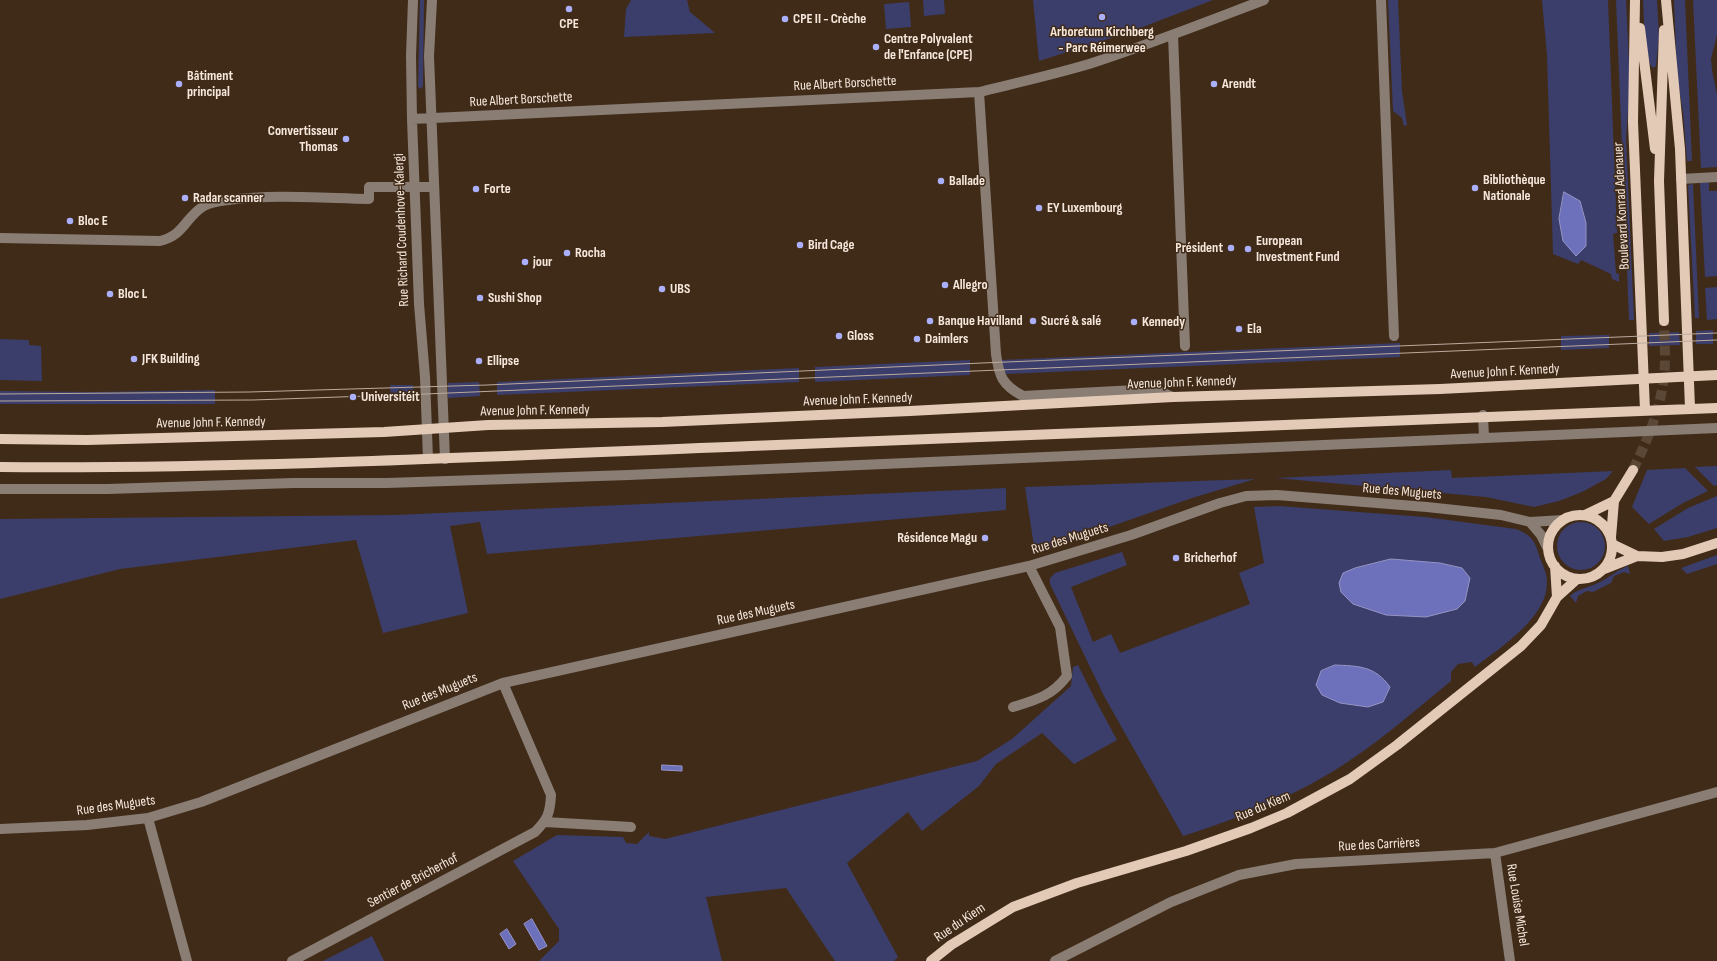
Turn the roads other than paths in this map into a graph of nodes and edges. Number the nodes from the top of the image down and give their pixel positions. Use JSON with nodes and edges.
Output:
{"nodes":[{"id":1,"x":412,"y":0,"type":"edge"},
{"id":2,"x":432,"y":0,"type":"edge"},
{"id":3,"x":1264,"y":0,"type":"edge"},
{"id":4,"x":1381,"y":0,"type":"edge"},
{"id":5,"x":1636,"y":0,"type":"edge"},
{"id":6,"x":1666,"y":0,"type":"edge"},
{"id":7,"x":1173,"y":35,"type":"junction"},
{"id":8,"x":979,"y":92,"type":"junction"},
{"id":9,"x":431,"y":118,"type":"junction"},
{"id":10,"x":412,"y":119,"type":"junction"},
{"id":11,"x":1717,"y":177,"type":"edge"},
{"id":12,"x":1682,"y":179,"type":"junction"},
{"id":13,"x":1659,"y":181,"type":"junction"},
{"id":14,"x":415,"y":187,"type":"junction"},
{"id":15,"x":434,"y":187,"type":"junction"},
{"id":16,"x":0,"y":238,"type":"edge"},
{"id":17,"x":1664,"y":321,"type":"tunnel mouth"},
{"id":18,"x":1394,"y":336,"type":"dead end"},
{"id":19,"x":1185,"y":346,"type":"dead end"},
{"id":20,"x":1717,"y":375,"type":"edge"},
{"id":21,"x":1689,"y":377,"type":"junction"},
{"id":22,"x":1644,"y":379,"type":"junction"},
{"id":23,"x":1173,"y":397,"type":"junction"},
{"id":24,"x":1690,"y":408,"type":"junction"},
{"id":25,"x":1717,"y":408,"type":"edge"},
{"id":26,"x":1645,"y":410,"type":"junction"},
{"id":27,"x":1483,"y":415,"type":"junction"},
{"id":28,"x":444,"y":428,"type":"junction"},
{"id":29,"x":1717,"y":428,"type":"edge"},
{"id":30,"x":426,"y":429,"type":"junction"},
{"id":31,"x":1484,"y":437,"type":"junction"},
{"id":32,"x":0,"y":439,"type":"edge"},
{"id":33,"x":428,"y":459,"type":"junction"},
{"id":34,"x":445,"y":459,"type":"junction"},
{"id":35,"x":0,"y":467,"type":"edge"},
{"id":36,"x":1633,"y":470,"type":"tunnel mouth"},
{"id":37,"x":0,"y":489,"type":"edge"},
{"id":38,"x":1614,"y":501,"type":"junction"},
{"id":39,"x":1585,"y":515,"type":"junction"},
{"id":40,"x":1563,"y":520,"type":"junction"},
{"id":41,"x":1530,"y":522,"type":"junction"},
{"id":42,"x":1612,"y":540,"type":"junction"},
{"id":43,"x":1717,"y":543,"type":"edge"},
{"id":44,"x":1548,"y":549,"type":"junction"},
{"id":45,"x":1638,"y":556,"type":"junction"},
{"id":46,"x":1029,"y":566,"type":"junction"},
{"id":47,"x":1555,"y":566,"type":"junction"},
{"id":48,"x":1604,"y":569,"type":"junction"},
{"id":49,"x":1577,"y":579,"type":"junction"},
{"id":50,"x":1557,"y":597,"type":"junction"},
{"id":51,"x":503,"y":683,"type":"junction"},
{"id":52,"x":1013,"y":707,"type":"dead end"},
{"id":53,"x":1717,"y":792,"type":"edge"},
{"id":54,"x":148,"y":818,"type":"junction"},
{"id":55,"x":545,"y":822,"type":"junction"},
{"id":56,"x":631,"y":827,"type":"dead end"},
{"id":57,"x":0,"y":829,"type":"edge"},
{"id":58,"x":1495,"y":853,"type":"junction"},
{"id":59,"x":1511,"y":960,"type":"edge"},
{"id":60,"x":187,"y":961,"type":"edge"},
{"id":61,"x":292,"y":961,"type":"edge"},
{"id":62,"x":931,"y":961,"type":"edge"},
{"id":63,"x":1055,"y":961,"type":"edge"}],
"edges":[{"from":1,"to":10,"type":"street","name":"Rue Richard Coudenhove-Kalergi"},
{"from":2,"to":9,"type":"street"},
{"from":3,"to":7,"type":"street","name":"Rue Albert Borschette"},
{"from":4,"to":18,"type":"street"},
{"from":5,"to":13,"type":"main road"},
{"from":5,"to":22,"type":"main road","name":"Boulevard Konrad Adenauer"},
{"from":6,"to":12,"type":"main road"},
{"from":6,"to":13,"type":"main road"},
{"from":7,"to":8,"type":"street","name":"Rue Albert Borschette"},
{"from":7,"to":19,"type":"street"},
{"from":8,"to":9,"type":"street","name":"Rue Albert Borschette"},
{"from":8,"to":23,"type":"street"},
{"from":9,"to":10,"type":"street","name":"Rue Albert Borschette"},
{"from":9,"to":15,"type":"street"},
{"from":10,"to":14,"type":"street","name":"Rue Richard Coudenhove-Kalergi"},
{"from":11,"to":12,"type":"street"},
{"from":12,"to":21,"type":"main road"},
{"from":13,"to":17,"type":"main road"},
{"from":14,"to":15,"type":"street"},
{"from":14,"to":16,"type":"street"},
{"from":14,"to":30,"type":"street","name":"Rue Richard Coudenhove-Kalergi"},
{"from":15,"to":28,"type":"street"},
{"from":20,"to":21,"type":"main road","name":"Avenue John F. Kennedy"},
{"from":21,"to":22,"type":"main road","name":"Avenue John F. Kennedy"},
{"from":21,"to":24,"type":"main road"},
{"from":22,"to":23,"type":"main road","name":"Avenue John F. Kennedy"},
{"from":22,"to":26,"type":"main road","name":"Boulevard Konrad Adenauer"},
{"from":23,"to":28,"type":"main road","name":"Avenue John F. Kennedy"},
{"from":24,"to":25,"type":"main road"},
{"from":24,"to":26,"type":"main road"},
{"from":26,"to":27,"type":"main road"},
{"from":27,"to":31,"type":"street"},
{"from":27,"to":34,"type":"main road"},
{"from":28,"to":30,"type":"main road","name":"Avenue John F. Kennedy"},
{"from":28,"to":34,"type":"street"},
{"from":29,"to":31,"type":"street"},
{"from":30,"to":32,"type":"main road","name":"Avenue John F. Kennedy"},
{"from":30,"to":33,"type":"street","name":"Rue Richard Coudenhove-Kalergi"},
{"from":31,"to":37,"type":"street"},
{"from":33,"to":34,"type":"main road"},
{"from":33,"to":35,"type":"main road"},
{"from":36,"to":38,"type":"main road"},
{"from":38,"to":39,"type":"main road"},
{"from":38,"to":42,"type":"main road"},
{"from":39,"to":40,"type":"main road"},
{"from":39,"to":42,"type":"main road"},
{"from":40,"to":41,"type":"street","name":"Rue des Muguets"},
{"from":40,"to":44,"type":"main road"},
{"from":41,"to":44,"type":"street"},
{"from":41,"to":46,"type":"street","name":"Rue des Muguets"},
{"from":42,"to":45,"type":"main road"},
{"from":42,"to":48,"type":"main road"},
{"from":43,"to":45,"type":"main road"},
{"from":44,"to":47,"type":"main road"},
{"from":45,"to":48,"type":"main road"},
{"from":46,"to":51,"type":"street","name":"Rue des Muguets"},
{"from":46,"to":52,"type":"street"},
{"from":47,"to":49,"type":"main road"},
{"from":47,"to":50,"type":"main road"},
{"from":48,"to":49,"type":"main road"},
{"from":49,"to":50,"type":"main road","name":"Rue du Kiem"},
{"from":50,"to":62,"type":"main road","name":"Rue du Kiem"},
{"from":51,"to":54,"type":"street","name":"Rue des Muguets"},
{"from":51,"to":55,"type":"street"},
{"from":53,"to":58,"type":"street","name":"Rue des Carrières"},
{"from":54,"to":57,"type":"street","name":"Rue des Muguets"},
{"from":54,"to":60,"type":"street"},
{"from":55,"to":56,"type":"street"},
{"from":55,"to":61,"type":"street","name":"Sentier de Bricherhof"},
{"from":58,"to":59,"type":"street","name":"Rue Louise Michel"},
{"from":58,"to":63,"type":"street","name":"Rue des Carrières"}]}
